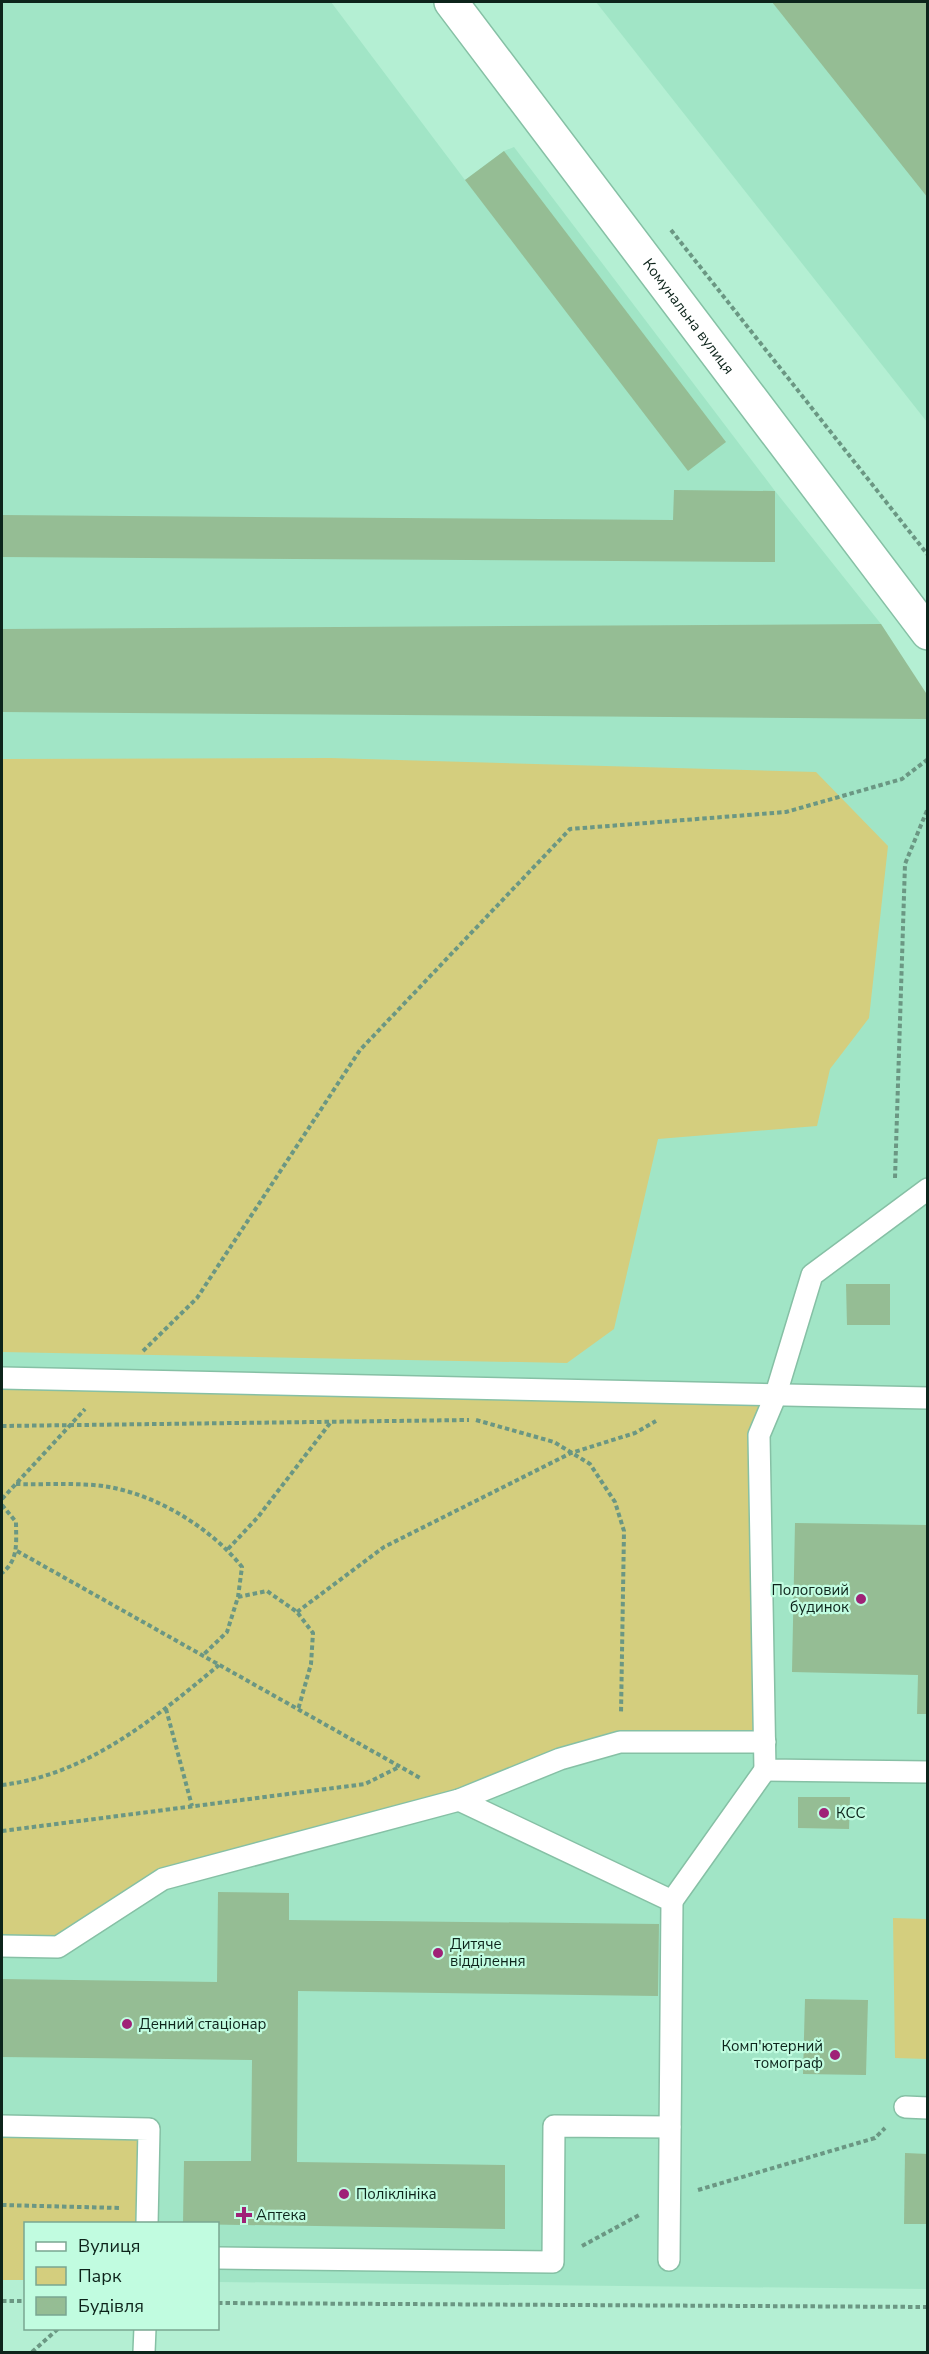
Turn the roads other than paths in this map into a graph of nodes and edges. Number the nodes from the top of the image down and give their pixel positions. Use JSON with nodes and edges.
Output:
{"nodes":[{"id":1,"x":451,"y":2,"type":"edge"},
{"id":2,"x":927,"y":633,"type":"edge"},
{"id":3,"x":927,"y":1189,"type":"edge"},
{"id":4,"x":2,"y":1378,"type":"edge"},
{"id":5,"x":775,"y":1396,"type":"junction"},
{"id":6,"x":927,"y":1398,"type":"edge"},
{"id":7,"x":765,"y":1742,"type":"junction"},
{"id":8,"x":765,"y":1770,"type":"junction"},
{"id":9,"x":927,"y":1772,"type":"edge"},
{"id":10,"x":459,"y":1800,"type":"junction"},
{"id":11,"x":672,"y":1901,"type":"junction"},
{"id":12,"x":2,"y":1946,"type":"edge"},
{"id":13,"x":905,"y":2107,"type":"road end"},
{"id":14,"x":927,"y":2108,"type":"edge"},
{"id":15,"x":2,"y":2126,"type":"edge"},
{"id":16,"x":670,"y":2127,"type":"junction"},
{"id":17,"x":147,"y":2216,"type":"edge"},
{"id":18,"x":219,"y":2258,"type":"edge"},
{"id":19,"x":669,"y":2260,"type":"dead end"},
{"id":20,"x":145,"y":2330,"type":"edge"},
{"id":21,"x":144,"y":2352,"type":"edge"}],
"edges":[{"from":1,"to":2,"type":"street","name":"Комунальна вулиця"},
{"from":3,"to":5,"type":"lane"},
{"from":4,"to":5,"type":"lane"},
{"from":5,"to":6,"type":"lane"},
{"from":5,"to":7,"type":"lane"},
{"from":7,"to":8,"type":"lane"},
{"from":7,"to":10,"type":"lane"},
{"from":8,"to":9,"type":"lane"},
{"from":8,"to":11,"type":"lane"},
{"from":10,"to":11,"type":"lane"},
{"from":10,"to":12,"type":"lane"},
{"from":11,"to":16,"type":"lane"},
{"from":13,"to":14,"type":"lane"},
{"from":15,"to":17,"type":"lane"},
{"from":16,"to":18,"type":"lane"},
{"from":16,"to":19,"type":"lane"},
{"from":20,"to":21,"type":"lane"}]}
